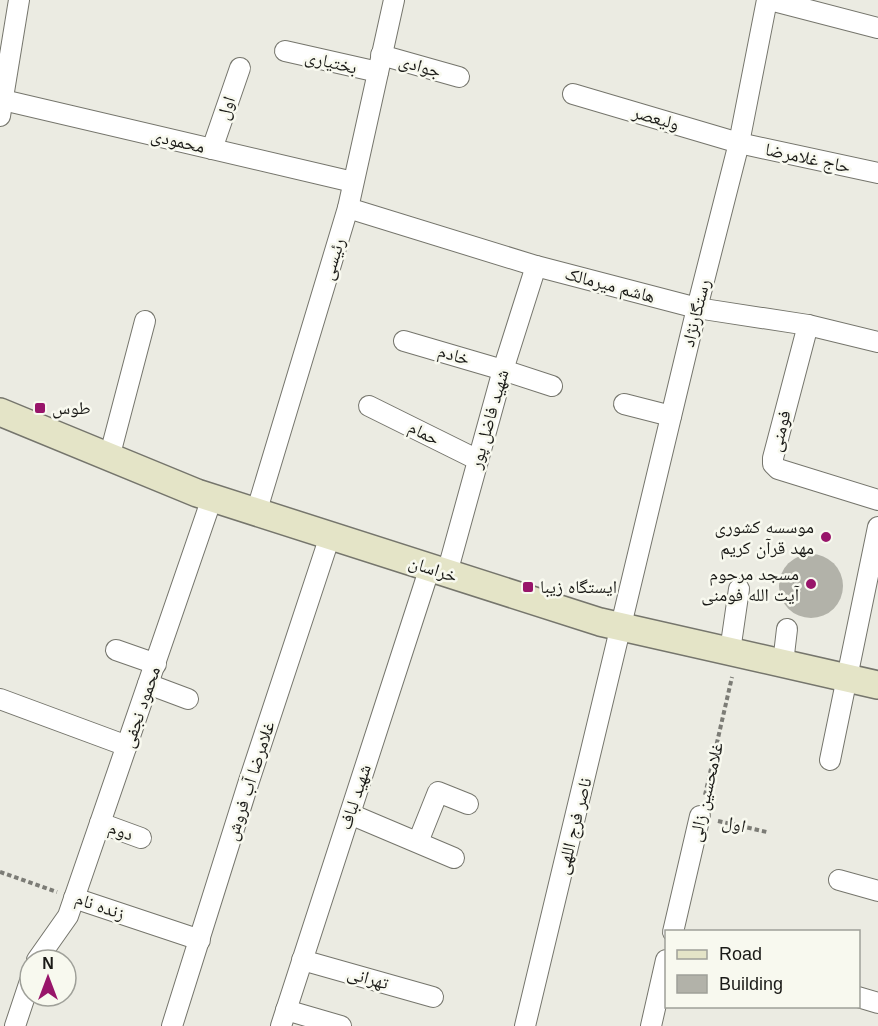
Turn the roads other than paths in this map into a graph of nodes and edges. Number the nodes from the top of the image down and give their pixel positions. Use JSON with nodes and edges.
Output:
{"nodes":[{"id":1,"x":19,"y":0,"type":"edge"},
{"id":2,"x":394,"y":0,"type":"edge"},
{"id":3,"x":768,"y":0,"type":"edge"},
{"id":4,"x":878,"y":28,"type":"edge"},
{"id":5,"x":285,"y":51,"type":"dead end"},
{"id":6,"x":380,"y":64,"type":"junction"},
{"id":7,"x":240,"y":68,"type":"dead end"},
{"id":8,"x":459,"y":77,"type":"dead end"},
{"id":9,"x":573,"y":94,"type":"dead end"},
{"id":10,"x":1,"y":108,"type":"edge"},
{"id":11,"x":739,"y":142,"type":"junction"},
{"id":12,"x":212,"y":149,"type":"junction"},
{"id":13,"x":878,"y":173,"type":"edge"},
{"id":14,"x":353,"y":182,"type":"junction"},
{"id":15,"x":348,"y":208,"type":"junction"},
{"id":16,"x":536,"y":266,"type":"junction"},
{"id":17,"x":697,"y":308,"type":"junction"},
{"id":18,"x":145,"y":321,"type":"dead end"},
{"id":19,"x":808,"y":325,"type":"junction"},
{"id":20,"x":404,"y":341,"type":"dead end"},
{"id":21,"x":878,"y":342,"type":"edge"},
{"id":22,"x":503,"y":370,"type":"junction"},
{"id":23,"x":552,"y":386,"type":"dead end"},
{"id":24,"x":624,"y":404,"type":"dead end"},
{"id":25,"x":369,"y":406,"type":"dead end"},
{"id":26,"x":0,"y":412,"type":"edge"},
{"id":27,"x":671,"y":416,"type":"junction"},
{"id":28,"x":109,"y":458,"type":"junction"},
{"id":29,"x":478,"y":459,"type":"junction"},
{"id":30,"x":212,"y":498,"type":"junction"},
{"id":31,"x":878,"y":500,"type":"edge"},
{"id":32,"x":256,"y":513,"type":"junction"},
{"id":33,"x":878,"y":527,"type":"edge"},
{"id":34,"x":330,"y":536,"type":"junction"},
{"id":35,"x":438,"y":570,"type":"junction"},
{"id":36,"x":739,"y":589,"type":"dead end"},
{"id":37,"x":622,"y":626,"type":"junction"},
{"id":38,"x":787,"y":628,"type":"dead end"},
{"id":39,"x":116,"y":650,"type":"dead end"},
{"id":40,"x":734,"y":652,"type":"junction"},
{"id":41,"x":783,"y":663,"type":"junction"},
{"id":42,"x":156,"y":664,"type":"junction"},
{"id":43,"x":846,"y":679,"type":"junction"},
{"id":44,"x":148,"y":684,"type":"junction"},
{"id":45,"x":878,"y":685,"type":"edge"},
{"id":46,"x":188,"y":699,"type":"dead end"},
{"id":47,"x":2,"y":706,"type":"edge"},
{"id":48,"x":127,"y":746,"type":"junction"},
{"id":49,"x":830,"y":760,"type":"dead end"},
{"id":50,"x":468,"y":804,"type":"dead end"},
{"id":51,"x":350,"y":814,"type":"junction"},
{"id":52,"x":700,"y":816,"type":"road end"},
{"id":53,"x":100,"y":823,"type":"junction"},
{"id":54,"x":141,"y":838,"type":"dead end"},
{"id":55,"x":418,"y":842,"type":"junction"},
{"id":56,"x":454,"y":858,"type":"dead end"},
{"id":57,"x":839,"y":880,"type":"dead end"},
{"id":58,"x":878,"y":891,"type":"edge"},
{"id":59,"x":71,"y":907,"type":"junction"},
{"id":60,"x":680,"y":930,"type":"edge"},
{"id":61,"x":200,"y":940,"type":"junction"},
{"id":62,"x":45,"y":948,"type":"edge"},
{"id":63,"x":302,"y":960,"type":"junction"},
{"id":64,"x":665,"y":970,"type":"edge"},
{"id":65,"x":663,"y":989,"type":"edge"},
{"id":66,"x":433,"y":997,"type":"dead end"},
{"id":67,"x":860,"y":998,"type":"edge"},
{"id":68,"x":878,"y":1003,"type":"edge"},
{"id":69,"x":21,"y":1008,"type":"edge"},
{"id":70,"x":284,"y":1018,"type":"edge"},
{"id":71,"x":15,"y":1026,"type":"edge"},
{"id":72,"x":172,"y":1026,"type":"edge"},
{"id":73,"x":341,"y":1026,"type":"edge"},
{"id":74,"x":525,"y":1026,"type":"edge"},
{"id":75,"x":651,"y":1026,"type":"edge"}],
"edges":[{"from":1,"to":10,"type":"street"},
{"from":2,"to":6,"type":"street","name":"رئیسی"},
{"from":3,"to":4,"type":"street"},
{"from":3,"to":11,"type":"street","name":"رستگارنژاد"},
{"from":5,"to":6,"type":"street","name":"بختیاری"},
{"from":6,"to":8,"type":"street","name":"جوادی"},
{"from":6,"to":14,"type":"street","name":"رئیسی"},
{"from":7,"to":12,"type":"street","name":"اول"},
{"from":9,"to":11,"type":"street","name":"ولیعصر"},
{"from":10,"to":12,"type":"street","name":"محمودی"},
{"from":11,"to":13,"type":"street","name":"حاج غلامرضا"},
{"from":11,"to":17,"type":"street","name":"رستگارنژاد"},
{"from":12,"to":14,"type":"street","name":"محمودی"},
{"from":14,"to":15,"type":"street","name":"رئیسی"},
{"from":15,"to":16,"type":"street","name":"هاشم میرمالک"},
{"from":15,"to":32,"type":"street","name":"رئیسی"},
{"from":16,"to":17,"type":"street","name":"هاشم میرمالک"},
{"from":16,"to":22,"type":"street","name":"شهید فاضل پور"},
{"from":17,"to":19,"type":"street","name":"هاشم میرمالک"},
{"from":17,"to":27,"type":"street","name":"رستگارنژاد"},
{"from":18,"to":28,"type":"street"},
{"from":19,"to":21,"type":"street","name":"هاشم میرمالک"},
{"from":19,"to":31,"type":"street","name":"فومنی"},
{"from":20,"to":22,"type":"street","name":"خادم"},
{"from":22,"to":23,"type":"street"},
{"from":22,"to":29,"type":"street","name":"شهید فاضل پور"},
{"from":24,"to":27,"type":"street"},
{"from":25,"to":29,"type":"street","name":"حمام"},
{"from":26,"to":28,"type":"main road","name":"خراسان"},
{"from":27,"to":37,"type":"street","name":"رستگارنژاد"},
{"from":28,"to":30,"type":"main road","name":"خراسان"},
{"from":29,"to":35,"type":"street","name":"شهید فاضل پور"},
{"from":30,"to":32,"type":"main road","name":"خراسان"},
{"from":30,"to":42,"type":"street","name":"محمود نجفی"},
{"from":32,"to":34,"type":"main road","name":"خراسان"},
{"from":33,"to":43,"type":"street"},
{"from":34,"to":35,"type":"main road","name":"خراسان"},
{"from":34,"to":61,"type":"street","name":"غلامرضا آب فروش"},
{"from":35,"to":37,"type":"main road","name":"خراسان"},
{"from":35,"to":51,"type":"street","name":"شهید لباف"},
{"from":36,"to":40,"type":"street"},
{"from":37,"to":40,"type":"main road","name":"خراسان"},
{"from":37,"to":74,"type":"street","name":"ناصر فرج اللهی"},
{"from":38,"to":41,"type":"street"},
{"from":39,"to":42,"type":"street"},
{"from":40,"to":41,"type":"main road","name":"خراسان"},
{"from":41,"to":43,"type":"main road","name":"خراسان"},
{"from":42,"to":44,"type":"street","name":"محمود نجفی"},
{"from":43,"to":45,"type":"main road","name":"خراسان"},
{"from":43,"to":49,"type":"street"},
{"from":44,"to":46,"type":"street"},
{"from":44,"to":48,"type":"street","name":"محمود نجفی"},
{"from":47,"to":48,"type":"street"},
{"from":48,"to":53,"type":"street","name":"محمود نجفی"},
{"from":50,"to":55,"type":"street"},
{"from":51,"to":55,"type":"street"},
{"from":51,"to":63,"type":"street","name":"شهید لباف"},
{"from":52,"to":60,"type":"street","name":"غلامحسین زالی"},
{"from":53,"to":54,"type":"street","name":"دوم"},
{"from":53,"to":59,"type":"street","name":"محمود نجفی"},
{"from":55,"to":56,"type":"street"},
{"from":57,"to":58,"type":"street"},
{"from":59,"to":61,"type":"street","name":"زنده نام"},
{"from":59,"to":62,"type":"street","name":"محمود نجفی"},
{"from":61,"to":72,"type":"street","name":"غلامرضا آب فروش"},
{"from":63,"to":66,"type":"street","name":"تهرانی"},
{"from":63,"to":70,"type":"street","name":"شهید لباف"},
{"from":64,"to":65,"type":"street"},
{"from":65,"to":75,"type":"street"},
{"from":67,"to":68,"type":"street"},
{"from":69,"to":71,"type":"street"},
{"from":70,"to":73,"type":"street"}]}
